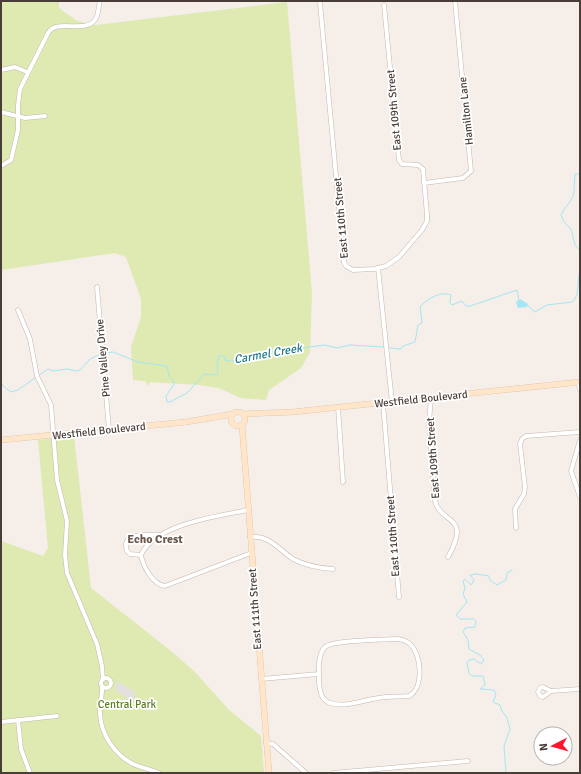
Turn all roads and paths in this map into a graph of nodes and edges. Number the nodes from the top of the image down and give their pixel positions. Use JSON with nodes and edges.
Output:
{"nodes":[{"id":1,"x":100,"y":1,"type":"edge"},
{"id":2,"x":455,"y":1,"type":"edge"},
{"id":3,"x":320,"y":3,"type":"dead end"},
{"id":4,"x":384,"y":5,"type":"dead end"},
{"id":5,"x":1,"y":70,"type":"edge"},
{"id":6,"x":27,"y":72,"type":"junction"},
{"id":7,"x":1,"y":112,"type":"edge"},
{"id":8,"x":44,"y":116,"type":"dead end"},
{"id":9,"x":18,"y":117,"type":"junction"},
{"id":10,"x":1,"y":166,"type":"edge"},
{"id":11,"x":424,"y":183,"type":"junction"},
{"id":12,"x":378,"y":268,"type":"junction"},
{"id":13,"x":98,"y":287,"type":"dead end"},
{"id":14,"x":18,"y":310,"type":"dead end"},
{"id":15,"x":579,"y":382,"type":"edge"},
{"id":16,"x":580,"y":390,"type":"edge"},
{"id":17,"x":431,"y":398,"type":"junction"},
{"id":18,"x":392,"y":402,"type":"junction"},
{"id":19,"x":383,"y":403,"type":"junction"},
{"id":20,"x":338,"y":407,"type":"junction"},
{"id":21,"x":233,"y":414,"type":"junction"},
{"id":22,"x":243,"y":414,"type":"junction"},
{"id":23,"x":262,"y":414,"type":"junction"},
{"id":24,"x":220,"y":418,"type":"junction"},
{"id":25,"x":243,"y":423,"type":"junction"},
{"id":26,"x":234,"y":425,"type":"junction"},
{"id":27,"x":109,"y":430,"type":"junction"},
{"id":28,"x":580,"y":432,"type":"edge"},
{"id":29,"x":54,"y":435,"type":"junction"},
{"id":30,"x":1,"y":440,"type":"edge"},
{"id":31,"x":580,"y":440,"type":"edge"},
{"id":32,"x":243,"y":444,"type":"junction"},
{"id":33,"x":343,"y":482,"type":"dead end"},
{"id":34,"x":580,"y":497,"type":"edge"},
{"id":35,"x":248,"y":510,"type":"junction"},
{"id":36,"x":516,"y":528,"type":"dead end"},
{"id":37,"x":161,"y":535,"type":"junction"},
{"id":38,"x":250,"y":537,"type":"junction"},
{"id":39,"x":251,"y":553,"type":"junction"},
{"id":40,"x":142,"y":554,"type":"junction"},
{"id":41,"x":448,"y":557,"type":"dead end"},
{"id":42,"x":333,"y":569,"type":"dead end"},
{"id":43,"x":399,"y":597,"type":"dead end"},
{"id":44,"x":102,"y":666,"type":"junction"},
{"id":45,"x":319,"y":674,"type":"junction"},
{"id":46,"x":109,"y":679,"type":"junction"},
{"id":47,"x":261,"y":679,"type":"junction"},
{"id":48,"x":103,"y":680,"type":"junction"},
{"id":49,"x":102,"y":686,"type":"junction"},
{"id":50,"x":108,"y":688,"type":"junction"},
{"id":51,"x":580,"y":689,"type":"edge"},
{"id":52,"x":551,"y":692,"type":"dead end"},
{"id":53,"x":100,"y":701,"type":"junction"},
{"id":54,"x":57,"y":716,"type":"dead end"},
{"id":55,"x":18,"y":720,"type":"junction"},
{"id":56,"x":1,"y":722,"type":"edge"},
{"id":57,"x":266,"y":743,"type":"junction"},
{"id":58,"x":468,"y":761,"type":"dead end"},
{"id":59,"x":30,"y":773,"type":"edge"},
{"id":60,"x":159,"y":773,"type":"edge"},
{"id":61,"x":269,"y":773,"type":"edge"},
{"id":62,"x":306,"y":773,"type":"edge"},
{"id":63,"x":333,"y":773,"type":"edge"}],
"edges":[{"from":1,"to":6,"type":"street"},
{"from":2,"to":11,"type":"street","name":"Hamilton Lane"},
{"from":3,"to":12,"type":"street","name":"East 110th Street"},
{"from":4,"to":11,"type":"street","name":"East 109th Street"},
{"from":5,"to":6,"type":"street"},
{"from":6,"to":9,"type":"street"},
{"from":7,"to":9,"type":"street"},
{"from":8,"to":9,"type":"street"},
{"from":9,"to":10,"type":"street"},
{"from":11,"to":12,"type":"street","name":"East 109th Street"},
{"from":12,"to":18,"type":"street"},
{"from":13,"to":27,"type":"street","name":"Pine Valley Drive"},
{"from":14,"to":29,"type":"street"},
{"from":15,"to":16,"type":"street"},
{"from":15,"to":17,"type":"main road","name":"Westfield Boulevard"},
{"from":17,"to":18,"type":"main road","name":"Westfield Boulevard"},
{"from":17,"to":41,"type":"street","name":"East 109th Street"},
{"from":18,"to":19,"type":"main road","name":"Westfield Boulevard"},
{"from":19,"to":20,"type":"main road","name":"Westfield Boulevard"},
{"from":19,"to":43,"type":"street","name":"East 110th Street"},
{"from":20,"to":23,"type":"main road","name":"Westfield Boulevard"},
{"from":20,"to":33,"type":"street"},
{"from":21,"to":22,"type":"main road"},
{"from":21,"to":24,"type":"main road","name":"Westfield Boulevard"},
{"from":21,"to":26,"type":"main road"},
{"from":22,"to":23,"type":"main road","name":"Westfield Boulevard"},
{"from":22,"to":25,"type":"main road"},
{"from":23,"to":25,"type":"main road","name":"Westfield Boulevard"},
{"from":24,"to":26,"type":"main road"},
{"from":24,"to":27,"type":"main road","name":"Westfield Boulevard"},
{"from":25,"to":26,"type":"main road"},
{"from":25,"to":32,"type":"main road","name":"East 111th Street"},
{"from":26,"to":32,"type":"main road","name":"East 111th Street"},
{"from":27,"to":29,"type":"main road","name":"Westfield Boulevard"},
{"from":28,"to":36,"type":"street"},
{"from":29,"to":30,"type":"main road","name":"Westfield Boulevard"},
{"from":29,"to":44,"type":"street"},
{"from":31,"to":34,"type":"street"},
{"from":32,"to":35,"type":"main road","name":"East 111th Street"},
{"from":35,"to":37,"type":"street"},
{"from":35,"to":38,"type":"main road","name":"East 111th Street"},
{"from":37,"to":40,"type":"street"},
{"from":37,"to":40,"type":"street"},
{"from":38,"to":39,"type":"main road","name":"East 111th Street"},
{"from":38,"to":42,"type":"street"},
{"from":39,"to":40,"type":"street"},
{"from":39,"to":47,"type":"main road","name":"East 111th Street"},
{"from":44,"to":46,"type":"street"},
{"from":44,"to":48,"type":"street"},
{"from":45,"to":45,"type":"street"},
{"from":45,"to":47,"type":"street"},
{"from":46,"to":48,"type":"street"},
{"from":46,"to":50,"type":"street"},
{"from":47,"to":57,"type":"main road","name":"East 111th Street"},
{"from":48,"to":49,"type":"street"},
{"from":49,"to":50,"type":"street"},
{"from":49,"to":53,"type":"street"},
{"from":50,"to":53,"type":"street"},
{"from":51,"to":52,"type":"street"},
{"from":53,"to":60,"type":"street"},
{"from":54,"to":55,"type":"street"},
{"from":55,"to":56,"type":"street"},
{"from":55,"to":59,"type":"street"},
{"from":57,"to":61,"type":"main road","name":"East 111th Street"},
{"from":57,"to":62,"type":"street"},
{"from":58,"to":63,"type":"street"}]}
